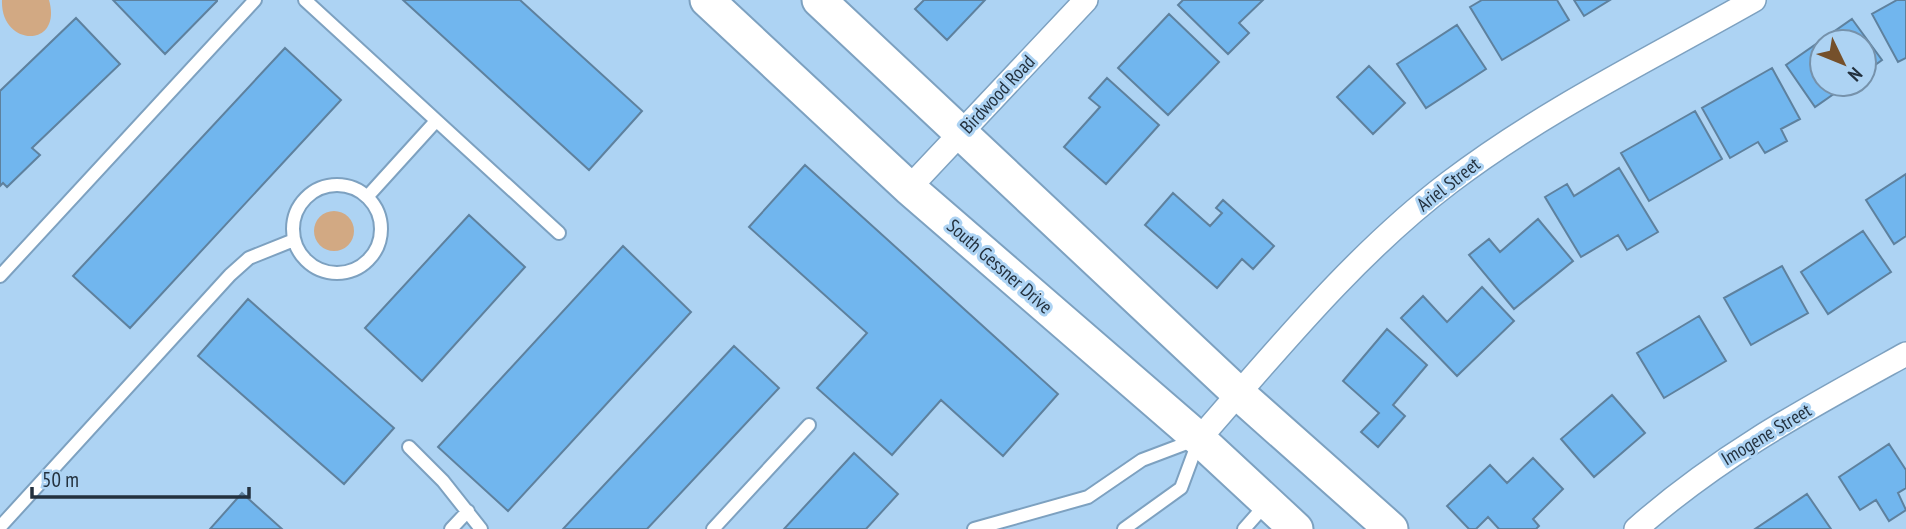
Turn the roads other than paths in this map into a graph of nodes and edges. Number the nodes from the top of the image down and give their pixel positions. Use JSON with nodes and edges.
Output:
{"nodes":[{"id":1,"x":255,"y":0,"type":"edge"},
{"id":2,"x":305,"y":0,"type":"edge"},
{"id":3,"x":707,"y":0,"type":"edge"},
{"id":4,"x":819,"y":0,"type":"edge"},
{"id":5,"x":1086,"y":0,"type":"edge"},
{"id":6,"x":1754,"y":0,"type":"edge"},
{"id":7,"x":436,"y":121,"type":"junction"},
{"id":8,"x":962,"y":131,"type":"junction"},
{"id":9,"x":909,"y":188,"type":"junction"},
{"id":10,"x":367,"y":197,"type":"junction"},
{"id":11,"x":559,"y":233,"type":"dead end"},
{"id":12,"x":294,"y":240,"type":"junction"},
{"id":13,"x":0,"y":276,"type":"edge"},
{"id":14,"x":1906,"y":354,"type":"edge"},
{"id":15,"x":1239,"y":394,"type":"junction"},
{"id":16,"x":809,"y":425,"type":"dead end"},
{"id":17,"x":1199,"y":439,"type":"junction"},
{"id":18,"x":409,"y":447,"type":"dead end"},
{"id":19,"x":1267,"y":503,"type":"junction"},
{"id":20,"x":468,"y":511,"type":"junction"},
{"id":21,"x":0,"y":527,"type":"edge"},
{"id":22,"x":452,"y":529,"type":"edge"},
{"id":23,"x":481,"y":529,"type":"edge"},
{"id":24,"x":713,"y":529,"type":"edge"},
{"id":25,"x":974,"y":529,"type":"edge"},
{"id":26,"x":1124,"y":529,"type":"edge"},
{"id":27,"x":1244,"y":529,"type":"edge"},
{"id":28,"x":1296,"y":529,"type":"edge"},
{"id":29,"x":1391,"y":529,"type":"edge"},
{"id":30,"x":1636,"y":529,"type":"edge"}],
"edges":[{"from":1,"to":13,"type":"lane"},
{"from":2,"to":7,"type":"lane"},
{"from":3,"to":9,"type":"main road","name":"South Gessner Drive"},
{"from":4,"to":8,"type":"main road"},
{"from":5,"to":8,"type":"street","name":"Birdwood Road"},
{"from":6,"to":15,"type":"street","name":"Ariel Street"},
{"from":7,"to":10,"type":"lane"},
{"from":7,"to":11,"type":"lane"},
{"from":8,"to":9,"type":"street","name":"Birdwood Road"},
{"from":8,"to":15,"type":"main road"},
{"from":9,"to":17,"type":"main road","name":"South Gessner Drive"},
{"from":10,"to":12,"type":"lane"},
{"from":10,"to":12,"type":"lane"},
{"from":12,"to":21,"type":"lane"},
{"from":14,"to":30,"type":"street","name":"Imogene Street"},
{"from":15,"to":17,"type":"street","name":"Ariel Street"},
{"from":15,"to":29,"type":"main road"},
{"from":16,"to":24,"type":"lane"},
{"from":17,"to":19,"type":"main road","name":"South Gessner Drive"},
{"from":17,"to":25,"type":"lane","name":"Ariel Street"},
{"from":17,"to":26,"type":"lane","name":"Ariel Street"},
{"from":18,"to":20,"type":"lane"},
{"from":19,"to":27,"type":"lane"},
{"from":19,"to":28,"type":"main road","name":"South Gessner Drive"},
{"from":20,"to":22,"type":"lane"},
{"from":20,"to":23,"type":"lane"}]}
